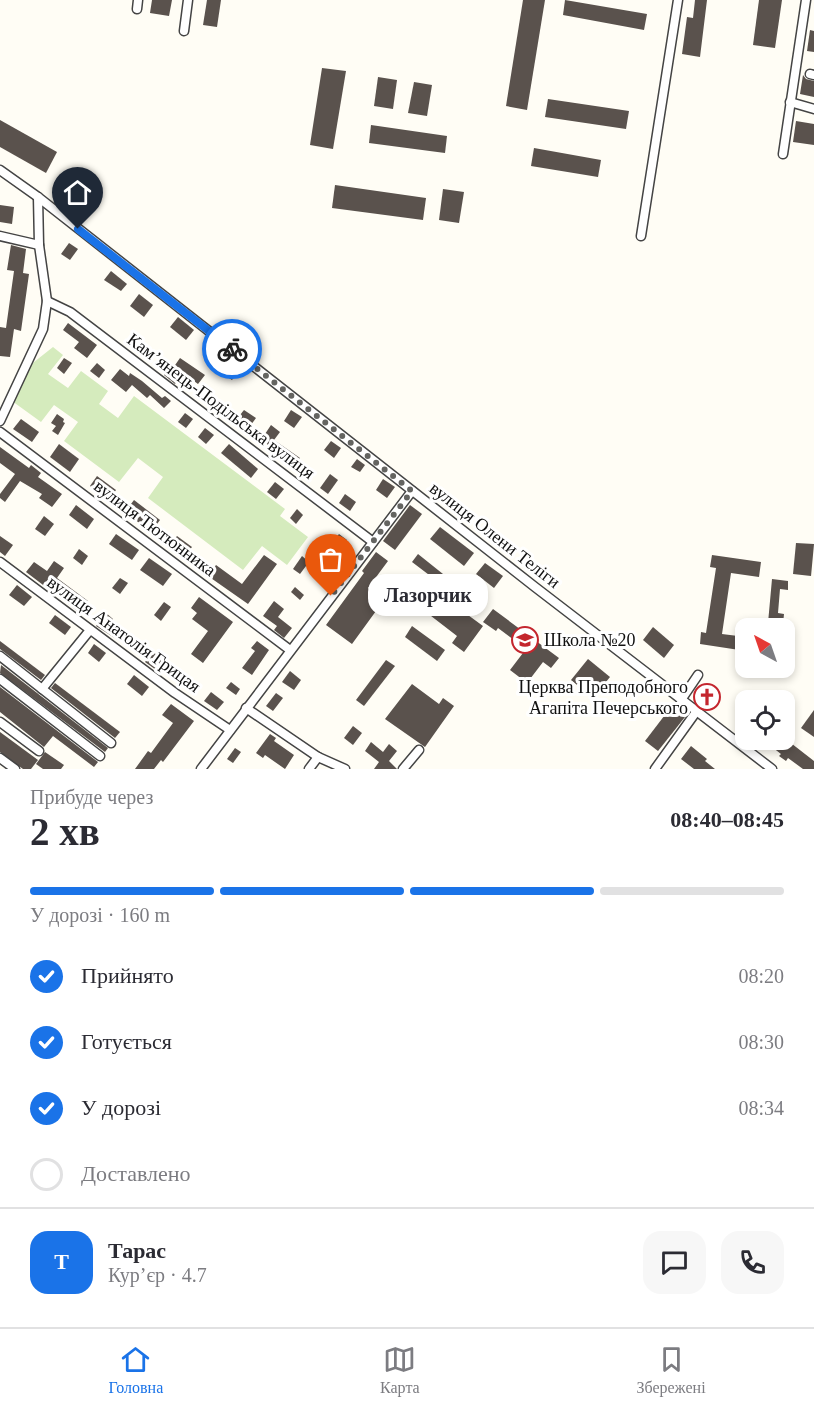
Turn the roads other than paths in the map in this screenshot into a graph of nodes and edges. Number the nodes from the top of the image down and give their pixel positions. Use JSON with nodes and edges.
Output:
{"nodes":[{"id":1,"x":188,"y":0,"type":"edge"},
{"id":2,"x":678,"y":0,"type":"edge"},
{"id":3,"x":806,"y":0,"type":"edge"},
{"id":4,"x":184,"y":31,"type":"dead end"},
{"id":5,"x":790,"y":102,"type":"junction"},
{"id":6,"x":814,"y":109,"type":"edge"},
{"id":7,"x":783,"y":154,"type":"dead end"},
{"id":8,"x":0,"y":170,"type":"edge"},
{"id":9,"x":38,"y":197,"type":"junction"},
{"id":10,"x":0,"y":236,"type":"edge"},
{"id":11,"x":641,"y":236,"type":"dead end"},
{"id":12,"x":39,"y":245,"type":"junction"},
{"id":13,"x":47,"y":301,"type":"junction"},
{"id":14,"x":0,"y":421,"type":"edge"},
{"id":15,"x":0,"y":432,"type":"edge"},
{"id":16,"x":412,"y":491,"type":"junction"},
{"id":17,"x":373,"y":542,"type":"junction"},
{"id":18,"x":0,"y":562,"type":"edge"},
{"id":19,"x":90,"y":630,"type":"junction"},
{"id":20,"x":290,"y":650,"type":"junction"},
{"id":21,"x":1,"y":659,"type":"edge"},
{"id":22,"x":698,"y":675,"type":"dead end"},
{"id":23,"x":0,"y":679,"type":"edge"},
{"id":24,"x":42,"y":689,"type":"junction"},
{"id":25,"x":681,"y":700,"type":"junction"},
{"id":26,"x":246,"y":708,"type":"junction"},
{"id":27,"x":696,"y":712,"type":"junction"},
{"id":28,"x":0,"y":722,"type":"edge"},
{"id":29,"x":230,"y":730,"type":"junction"},
{"id":30,"x":111,"y":742,"type":"dead end"},
{"id":31,"x":419,"y":750,"type":"dead end"},
{"id":32,"x":39,"y":752,"type":"dead end"},
{"id":33,"x":100,"y":756,"type":"dead end"},
{"id":34,"x":318,"y":757,"type":"junction"},
{"id":35,"x":0,"y":758,"type":"edge"},
{"id":36,"x":658,"y":768,"type":"edge"},
{"id":37,"x":15,"y":769,"type":"edge"},
{"id":38,"x":201,"y":769,"type":"edge"},
{"id":39,"x":309,"y":769,"type":"edge"},
{"id":40,"x":345,"y":769,"type":"edge"},
{"id":41,"x":404,"y":769,"type":"edge"},
{"id":42,"x":772,"y":769,"type":"edge"}],
"edges":[{"from":1,"to":4,"type":"street"},
{"from":2,"to":11,"type":"street"},
{"from":3,"to":5,"type":"street"},
{"from":5,"to":6,"type":"street"},
{"from":5,"to":7,"type":"street"},
{"from":8,"to":9,"type":"street","name":"вулиця Олени Теліги"},
{"from":9,"to":12,"type":"street"},
{"from":9,"to":16,"type":"street","name":"вулиця Олени Теліги"},
{"from":10,"to":12,"type":"street"},
{"from":12,"to":13,"type":"street"},
{"from":13,"to":14,"type":"street"},
{"from":13,"to":17,"type":"street","name":"Камʼянець-Подільська вулиця"},
{"from":15,"to":20,"type":"street","name":"вулиця Тютюнника"},
{"from":16,"to":17,"type":"street"},
{"from":16,"to":25,"type":"street","name":"вулиця Олени Теліги"},
{"from":17,"to":20,"type":"street"},
{"from":18,"to":19,"type":"street","name":"вулиця Анатолія Грицая"},
{"from":19,"to":24,"type":"street"},
{"from":19,"to":29,"type":"street","name":"вулиця Анатолія Грицая"},
{"from":20,"to":26,"type":"street"},
{"from":21,"to":24,"type":"street"},
{"from":22,"to":25,"type":"street"},
{"from":23,"to":33,"type":"street"},
{"from":24,"to":30,"type":"street"},
{"from":25,"to":27,"type":"street","name":"вулиця Олени Теліги"},
{"from":26,"to":29,"type":"street"},
{"from":26,"to":34,"type":"street"},
{"from":27,"to":36,"type":"street"},
{"from":27,"to":42,"type":"street","name":"вулиця Олени Теліги"},
{"from":28,"to":32,"type":"street"},
{"from":29,"to":38,"type":"street"},
{"from":31,"to":41,"type":"street"},
{"from":34,"to":39,"type":"street"},
{"from":34,"to":40,"type":"street"},
{"from":35,"to":37,"type":"street"}]}
